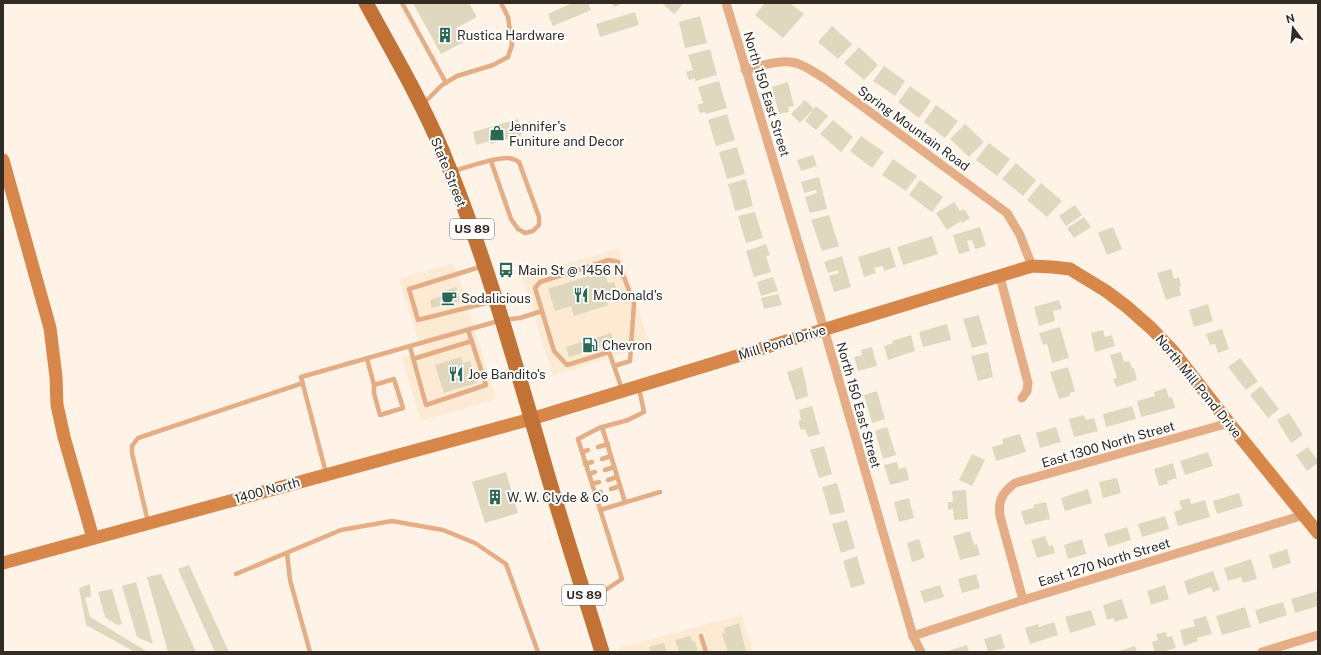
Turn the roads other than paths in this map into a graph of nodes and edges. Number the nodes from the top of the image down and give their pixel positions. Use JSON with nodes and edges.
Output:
{"nodes":[{"id":1,"x":366,"y":3,"type":"edge"},
{"id":2,"x":402,"y":3,"type":"edge"},
{"id":3,"x":501,"y":3,"type":"edge"},
{"id":4,"x":726,"y":3,"type":"edge"},
{"id":5,"x":746,"y":70,"type":"junction"},
{"id":6,"x":446,"y":82,"type":"junction"},
{"id":7,"x":421,"y":106,"type":"junction"},
{"id":8,"x":3,"y":160,"type":"edge"},
{"id":9,"x":491,"y":161,"type":"junction"},
{"id":10,"x":450,"y":171,"type":"junction"},
{"id":11,"x":5,"y":174,"type":"edge"},
{"id":12,"x":484,"y":266,"type":"junction"},
{"id":13,"x":1032,"y":266,"type":"junction"},
{"id":14,"x":1000,"y":277,"type":"junction"},
{"id":15,"x":496,"y":300,"type":"junction"},
{"id":16,"x":542,"y":311,"type":"junction"},
{"id":17,"x":502,"y":320,"type":"junction"},
{"id":18,"x":824,"y":329,"type":"junction"},
{"id":19,"x":468,"y":330,"type":"junction"},
{"id":20,"x":472,"y":341,"type":"junction"},
{"id":21,"x":410,"y":347,"type":"junction"},
{"id":22,"x":367,"y":359,"type":"junction"},
{"id":23,"x":413,"y":359,"type":"junction"},
{"id":24,"x":614,"y":366,"type":"junction"},
{"id":25,"x":303,"y":384,"type":"junction"},
{"id":26,"x":374,"y":385,"type":"junction"},
{"id":27,"x":638,"y":386,"type":"junction"},
{"id":28,"x":623,"y":391,"type":"junction"},
{"id":29,"x":1022,"y":398,"type":"dead end"},
{"id":30,"x":531,"y":419,"type":"junction"},
{"id":31,"x":1229,"y":423,"type":"junction"},
{"id":32,"x":602,"y":427,"type":"junction"},
{"id":33,"x":608,"y":444,"type":"junction"},
{"id":34,"x":598,"y":447,"type":"dead end"},
{"id":35,"x":588,"y":450,"type":"dead end"},
{"id":36,"x":582,"y":452,"type":"junction"},
{"id":37,"x":611,"y":456,"type":"junction"},
{"id":38,"x":602,"y":459,"type":"dead end"},
{"id":39,"x":592,"y":462,"type":"dead end"},
{"id":40,"x":585,"y":464,"type":"junction"},
{"id":41,"x":614,"y":467,"type":"junction"},
{"id":42,"x":604,"y":470,"type":"dead end"},
{"id":43,"x":595,"y":472,"type":"dead end"},
{"id":44,"x":326,"y":474,"type":"junction"},
{"id":45,"x":589,"y":474,"type":"junction"},
{"id":46,"x":617,"y":477,"type":"junction"},
{"id":47,"x":608,"y":480,"type":"dead end"},
{"id":48,"x":599,"y":482,"type":"dead end"},
{"id":49,"x":592,"y":484,"type":"junction"},
{"id":50,"x":620,"y":486,"type":"junction"},
{"id":51,"x":611,"y":489,"type":"dead end"},
{"id":52,"x":601,"y":492,"type":"dead end"},
{"id":53,"x":660,"y":492,"type":"dead end"},
{"id":54,"x":595,"y":494,"type":"junction"},
{"id":55,"x":625,"y":502,"type":"junction"},
{"id":56,"x":600,"y":510,"type":"junction"},
{"id":57,"x":1304,"y":515,"type":"junction"},
{"id":58,"x":148,"y":522,"type":"junction"},
{"id":59,"x":1318,"y":533,"type":"edge"},
{"id":60,"x":93,"y":538,"type":"junction"},
{"id":61,"x":287,"y":553,"type":"junction"},
{"id":62,"x":3,"y":563,"type":"edge"},
{"id":63,"x":236,"y":574,"type":"dead end"},
{"id":64,"x":584,"y":595,"type":"junction"},
{"id":65,"x":1023,"y":600,"type":"junction"},
{"id":66,"x":1318,"y":635,"type":"edge"},
{"id":67,"x":701,"y":636,"type":"dead end"},
{"id":68,"x":912,"y":636,"type":"junction"},
{"id":69,"x":310,"y":652,"type":"edge"},
{"id":70,"x":538,"y":652,"type":"edge"},
{"id":71,"x":602,"y":652,"type":"edge"},
{"id":72,"x":706,"y":652,"type":"edge"},
{"id":73,"x":921,"y":652,"type":"edge"},
{"id":74,"x":1262,"y":652,"type":"edge"}],
"edges":[{"from":1,"to":7,"type":"main road","name":"State Street","number":"US 89"},
{"from":2,"to":6,"type":"lane"},
{"from":3,"to":6,"type":"lane"},
{"from":4,"to":5,"type":"street","name":"North 150 East Street"},
{"from":5,"to":13,"type":"street","name":"Spring Mountain Road"},
{"from":5,"to":18,"type":"street","name":"North 150 East Street"},
{"from":6,"to":7,"type":"lane"},
{"from":7,"to":10,"type":"main road","name":"State Street","number":"US 89"},
{"from":8,"to":11,"type":"main road"},
{"from":9,"to":9,"type":"lane"},
{"from":9,"to":10,"type":"lane"},
{"from":10,"to":12,"type":"main road","name":"State Street","number":"US 89"},
{"from":11,"to":60,"type":"main road"},
{"from":12,"to":15,"type":"main road","name":"State Street","number":"US 89"},
{"from":12,"to":15,"type":"lane"},
{"from":13,"to":14,"type":"main road","name":"Mill Pond Drive"},
{"from":13,"to":31,"type":"main road","name":"North Mill Pond Drive"},
{"from":14,"to":18,"type":"main road","name":"Mill Pond Drive"},
{"from":14,"to":29,"type":"street"},
{"from":15,"to":17,"type":"main road","name":"State Street","number":"US 89"},
{"from":16,"to":17,"type":"lane"},
{"from":16,"to":24,"type":"lane"},
{"from":16,"to":24,"type":"lane"},
{"from":17,"to":19,"type":"lane"},
{"from":17,"to":30,"type":"main road","name":"State Street","number":"US 89"},
{"from":18,"to":27,"type":"main road","name":"Mill Pond Drive"},
{"from":18,"to":68,"type":"street","name":"North 150 East Street"},
{"from":19,"to":20,"type":"lane"},
{"from":19,"to":21,"type":"lane"},
{"from":20,"to":23,"type":"lane"},
{"from":20,"to":23,"type":"lane"},
{"from":21,"to":22,"type":"lane"},
{"from":21,"to":23,"type":"lane"},
{"from":22,"to":25,"type":"lane"},
{"from":22,"to":26,"type":"lane"},
{"from":24,"to":28,"type":"lane"},
{"from":25,"to":44,"type":"lane"},
{"from":25,"to":58,"type":"lane"},
{"from":26,"to":26,"type":"lane"},
{"from":27,"to":28,"type":"main road","name":"Mill Pond Drive"},
{"from":27,"to":32,"type":"lane"},
{"from":28,"to":30,"type":"main road","name":"Mill Pond Drive"},
{"from":30,"to":44,"type":"main road","name":"1400 North"},
{"from":30,"to":64,"type":"main road","number":"US 89"},
{"from":31,"to":57,"type":"main road","name":"North Mill Pond Drive"},
{"from":31,"to":65,"type":"street","name":"East 1300 North Street"},
{"from":32,"to":33,"type":"lane"},
{"from":32,"to":36,"type":"lane"},
{"from":33,"to":34,"type":"lane"},
{"from":33,"to":37,"type":"lane"},
{"from":35,"to":36,"type":"lane"},
{"from":36,"to":40,"type":"lane"},
{"from":37,"to":38,"type":"lane"},
{"from":37,"to":41,"type":"lane"},
{"from":39,"to":40,"type":"lane"},
{"from":40,"to":45,"type":"lane"},
{"from":41,"to":42,"type":"lane"},
{"from":41,"to":46,"type":"lane"},
{"from":43,"to":45,"type":"lane"},
{"from":44,"to":58,"type":"main road","name":"1400 North"},
{"from":45,"to":49,"type":"lane"},
{"from":46,"to":47,"type":"lane"},
{"from":46,"to":50,"type":"lane"},
{"from":48,"to":49,"type":"lane"},
{"from":49,"to":54,"type":"lane"},
{"from":50,"to":51,"type":"lane"},
{"from":50,"to":55,"type":"lane"},
{"from":52,"to":54,"type":"lane"},
{"from":53,"to":55,"type":"lane"},
{"from":54,"to":56,"type":"lane"},
{"from":55,"to":56,"type":"lane"},
{"from":56,"to":64,"type":"lane"},
{"from":57,"to":59,"type":"main road","name":"North Mill Pond Drive"},
{"from":57,"to":65,"type":"street","name":"East 1270 North Street"},
{"from":58,"to":60,"type":"main road","name":"1400 North"},
{"from":60,"to":62,"type":"main road","name":"1400 North"},
{"from":61,"to":63,"type":"lane"},
{"from":61,"to":69,"type":"lane"},
{"from":61,"to":70,"type":"lane"},
{"from":64,"to":71,"type":"main road","number":"US 89"},
{"from":65,"to":68,"type":"street","name":"East 1270 North Street"},
{"from":66,"to":74,"type":"street"},
{"from":67,"to":72,"type":"lane"},
{"from":68,"to":73,"type":"street","name":"North 150 East Street"}]}
